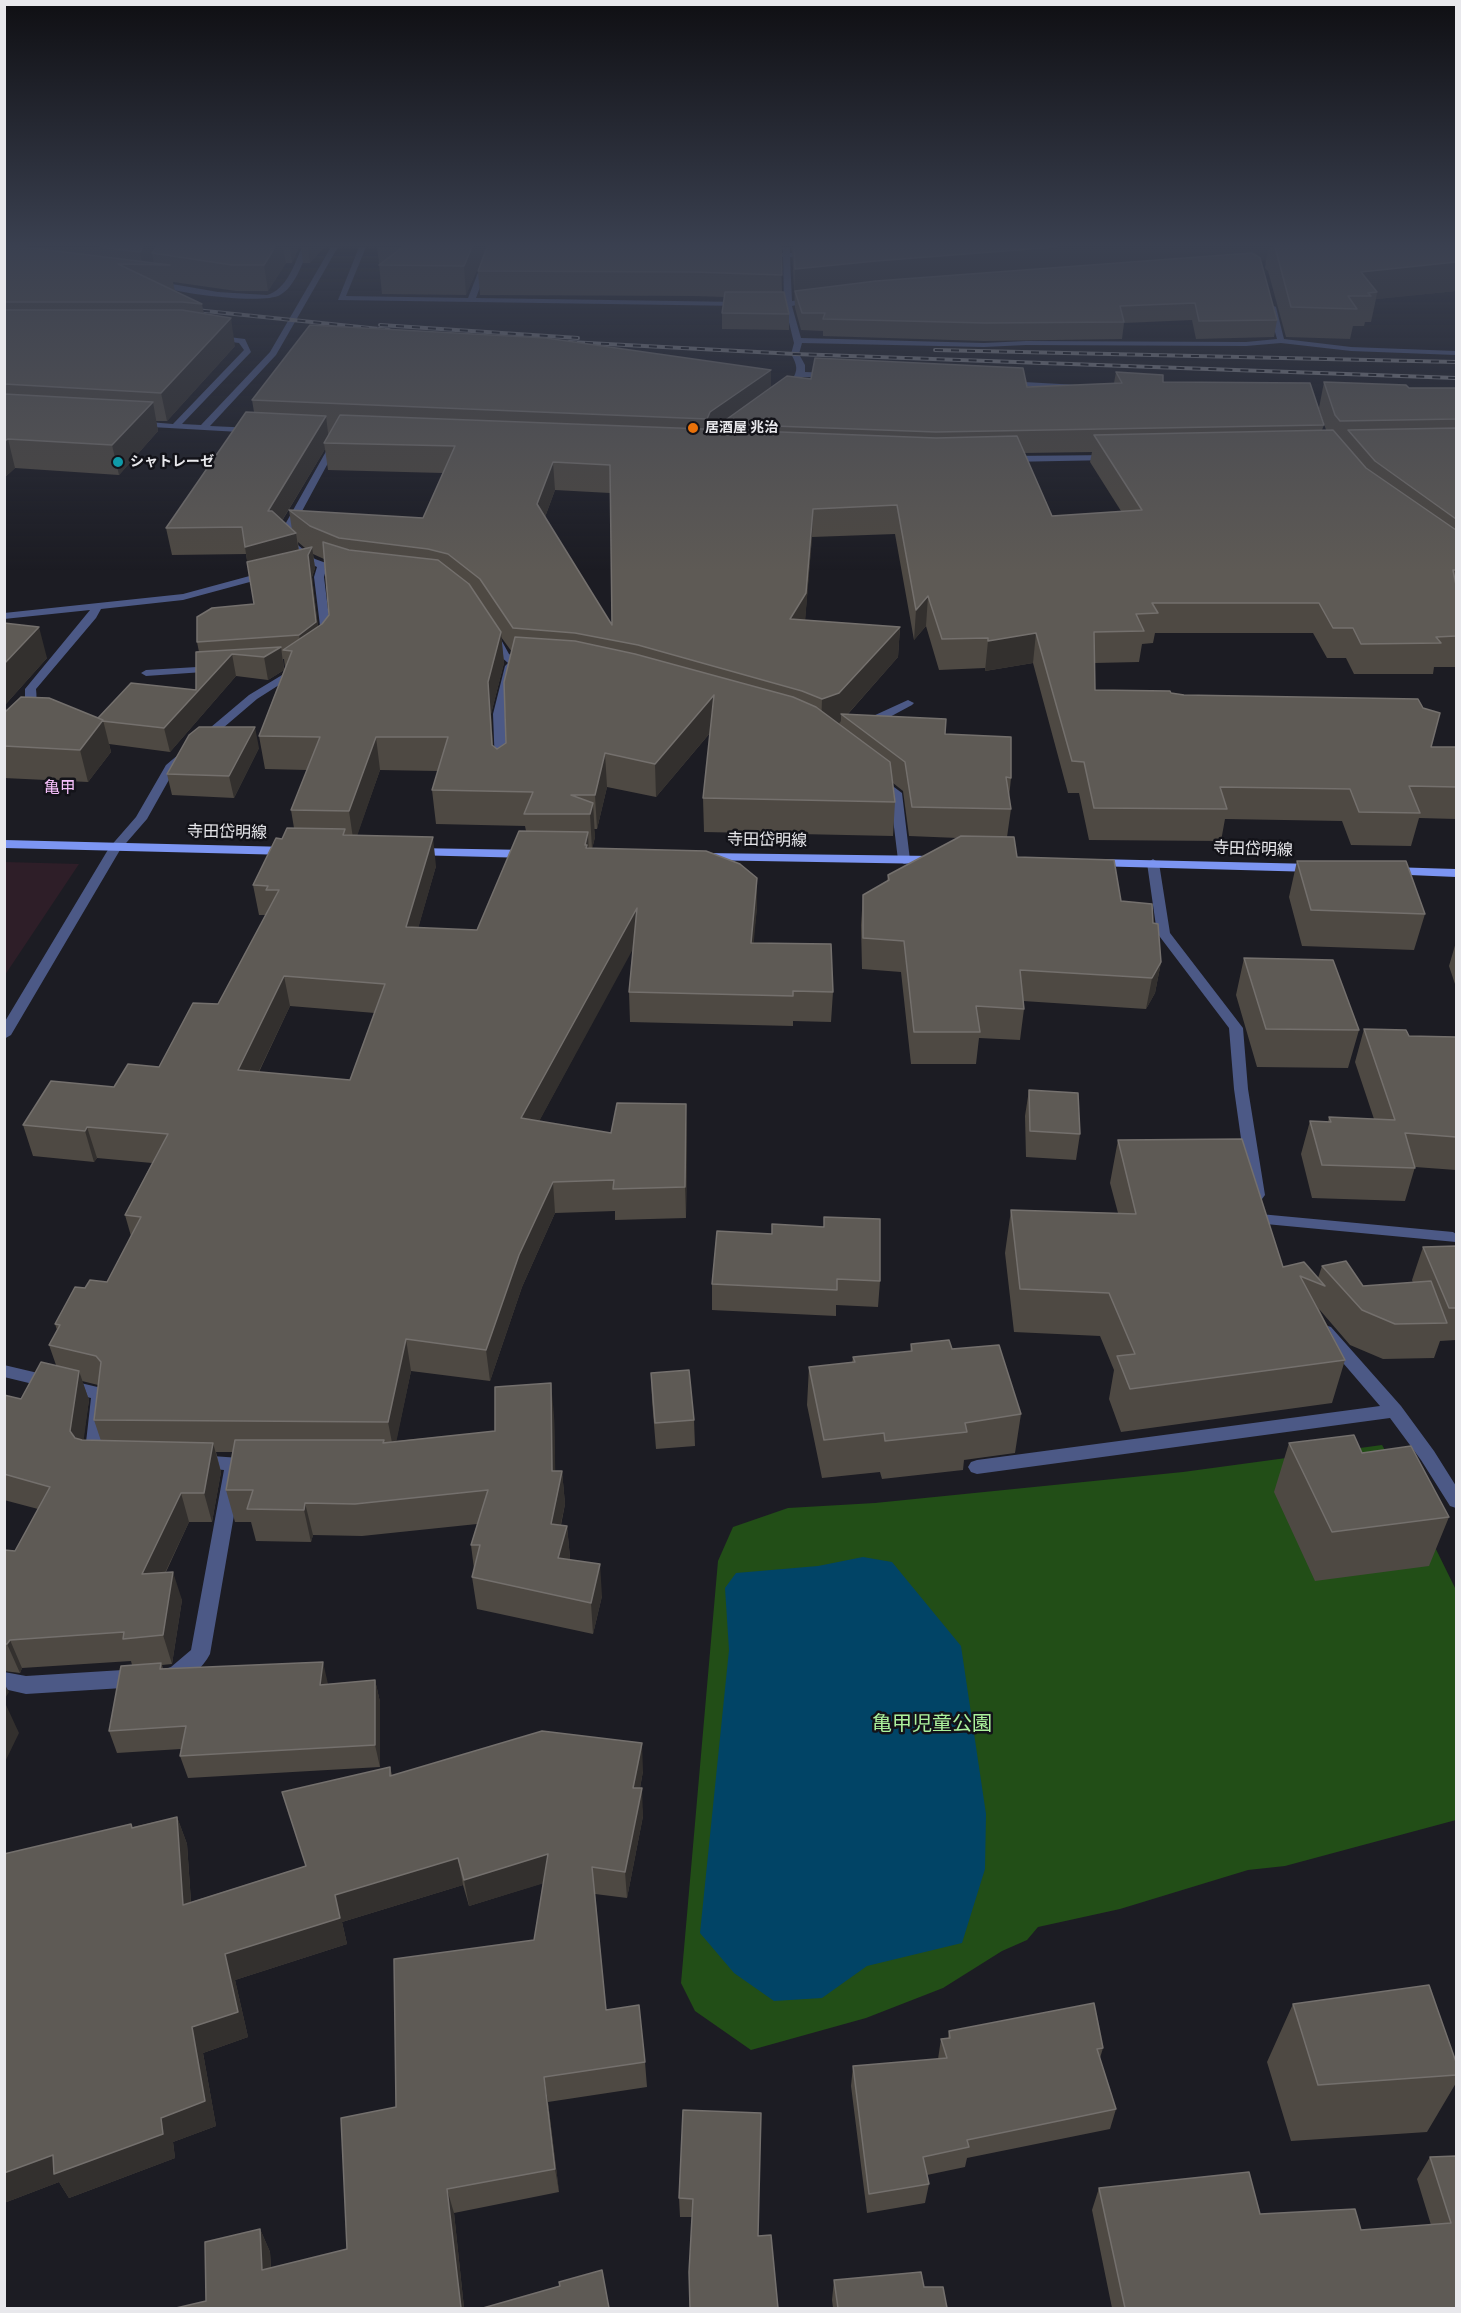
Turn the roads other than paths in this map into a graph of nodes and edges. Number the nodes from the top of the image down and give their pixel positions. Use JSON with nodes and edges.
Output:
{"nodes":[{"id":1,"x":243,"y":355,"type":"edge"},
{"id":2,"x":271,"y":355,"type":"edge"},
{"id":3,"x":796,"y":355,"type":"edge"},
{"id":4,"x":801,"y":374,"type":"junction"},
{"id":5,"x":846,"y":376,"type":"edge"},
{"id":6,"x":997,"y":382,"type":"edge"},
{"id":7,"x":1092,"y":387,"type":"edge"},
{"id":8,"x":789,"y":388,"type":"edge"},
{"id":9,"x":130,"y":424,"type":"edge"},
{"id":10,"x":175,"y":426,"type":"junction"},
{"id":11,"x":202,"y":428,"type":"junction"},
{"id":12,"x":259,"y":432,"type":"edge"},
{"id":13,"x":327,"y":436,"type":"edge"},
{"id":14,"x":339,"y":437,"type":"junction"},
{"id":15,"x":350,"y":438,"type":"edge"},
{"id":16,"x":1118,"y":457,"type":"edge"},
{"id":17,"x":1000,"y":459,"type":"edge"},
{"id":18,"x":311,"y":565,"type":"junction"},
{"id":19,"x":280,"y":571,"type":"edge"},
{"id":20,"x":362,"y":575,"type":"edge"},
{"id":21,"x":96,"y":608,"type":"junction"},
{"id":22,"x":4,"y":616,"type":"edge"},
{"id":23,"x":490,"y":630,"type":"edge"},
{"id":24,"x":322,"y":652,"type":"edge"},
{"id":25,"x":511,"y":663,"type":"junction"},
{"id":26,"x":284,"y":664,"type":"edge"},
{"id":27,"x":537,"y":666,"type":"edge"},
{"id":28,"x":226,"y":668,"type":"edge"},
{"id":29,"x":146,"y":673,"type":"dead end"},
{"id":30,"x":908,"y":703,"type":"dead end"},
{"id":31,"x":851,"y":726,"type":"edge"},
{"id":32,"x":4,"y":744,"type":"edge"},
{"id":33,"x":868,"y":771,"type":"edge"},
{"id":34,"x":501,"y":776,"type":"edge"},
{"id":35,"x":4,"y":844,"type":"edge"},
{"id":36,"x":115,"y":848,"type":"junction"},
{"id":37,"x":303,"y":851,"type":"edge"},
{"id":38,"x":397,"y":852,"type":"edge"},
{"id":39,"x":538,"y":854,"type":"edge"},
{"id":40,"x":691,"y":857,"type":"edge"},
{"id":41,"x":904,"y":860,"type":"junction"},
{"id":42,"x":952,"y":861,"type":"edge"},
{"id":43,"x":1082,"y":862,"type":"edge"},
{"id":44,"x":1153,"y":864,"type":"junction"},
{"id":45,"x":1328,"y":869,"type":"edge"},
{"id":46,"x":1375,"y":870,"type":"edge"},
{"id":47,"x":1456,"y":873,"type":"edge"},
{"id":48,"x":4,"y":1035,"type":"edge"},
{"id":49,"x":1260,"y":1219,"type":"junction"},
{"id":50,"x":1453,"y":1238,"type":"dead end"},
{"id":51,"x":1267,"y":1239,"type":"edge"},
{"id":52,"x":1319,"y":1323,"type":"edge"},
{"id":53,"x":4,"y":1371,"type":"edge"},
{"id":54,"x":1395,"y":1411,"type":"junction"},
{"id":55,"x":116,"y":1460,"type":"edge"},
{"id":56,"x":175,"y":1461,"type":"edge"},
{"id":57,"x":978,"y":1467,"type":"dead end"},
{"id":58,"x":1456,"y":1501,"type":"edge"},
{"id":59,"x":4,"y":1680,"type":"edge"}],
"edges":[{"from":1,"to":10,"type":"street"},
{"from":2,"to":11,"type":"street"},
{"from":3,"to":4,"type":"street"},
{"from":4,"to":5,"type":"street"},
{"from":4,"to":8,"type":"street"},
{"from":6,"to":7,"type":"street"},
{"from":9,"to":10,"type":"street"},
{"from":10,"to":11,"type":"street"},
{"from":11,"to":12,"type":"street"},
{"from":13,"to":14,"type":"street"},
{"from":14,"to":15,"type":"street"},
{"from":14,"to":18,"type":"street"},
{"from":16,"to":17,"type":"street"},
{"from":18,"to":20,"type":"street"},
{"from":18,"to":24,"type":"street"},
{"from":19,"to":21,"type":"street"},
{"from":21,"to":22,"type":"street"},
{"from":21,"to":32,"type":"street"},
{"from":23,"to":25,"type":"street"},
{"from":25,"to":27,"type":"street"},
{"from":25,"to":34,"type":"street"},
{"from":26,"to":36,"type":"street"},
{"from":28,"to":29,"type":"street"},
{"from":30,"to":31,"type":"street"},
{"from":33,"to":41,"type":"street"},
{"from":35,"to":36,"type":"main road","name":"寺田岱明線"},
{"from":36,"to":37,"type":"main road","name":"寺田岱明線"},
{"from":36,"to":48,"type":"street"},
{"from":38,"to":39,"type":"main road"},
{"from":40,"to":41,"type":"main road","name":"寺田岱明線"},
{"from":41,"to":42,"type":"main road","name":"寺田岱明線"},
{"from":43,"to":44,"type":"main road","name":"寺田岱明線"},
{"from":44,"to":45,"type":"main road","name":"寺田岱明線"},
{"from":44,"to":49,"type":"street"},
{"from":46,"to":47,"type":"main road"},
{"from":49,"to":50,"type":"street"},
{"from":49,"to":51,"type":"street"},
{"from":52,"to":54,"type":"street"},
{"from":53,"to":55,"type":"street"},
{"from":54,"to":57,"type":"street"},
{"from":54,"to":58,"type":"street"},
{"from":56,"to":59,"type":"street"}]}
